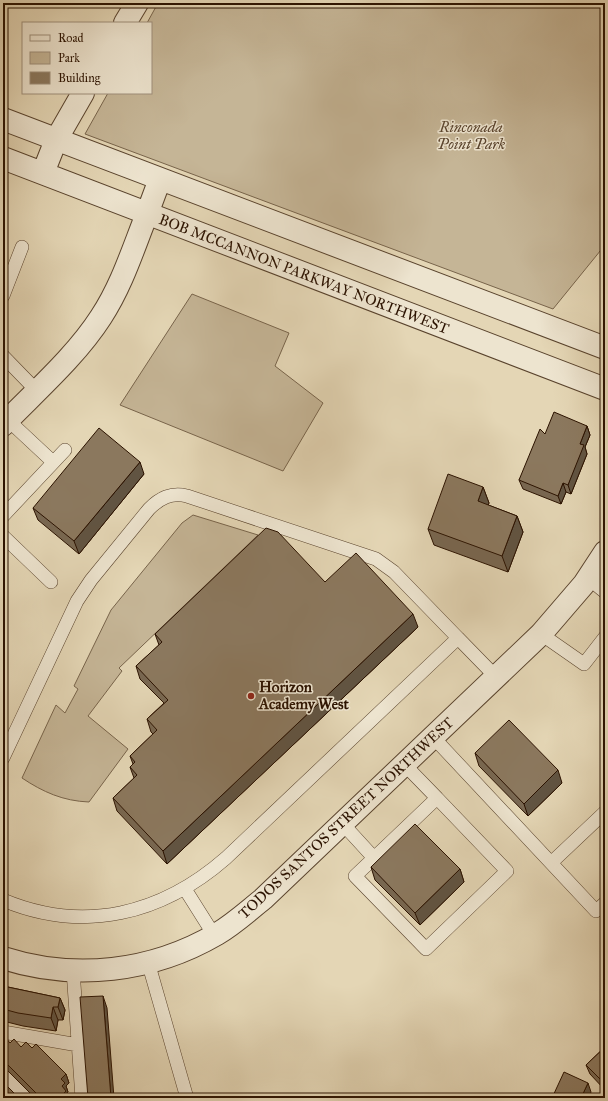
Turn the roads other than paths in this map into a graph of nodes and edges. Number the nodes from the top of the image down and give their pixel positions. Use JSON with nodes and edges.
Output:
{"nodes":[{"id":1,"x":137,"y":3,"type":"edge"},
{"id":2,"x":126,"y":22,"type":"edge"},
{"id":3,"x":83,"y":94,"type":"edge"},
{"id":4,"x":3,"y":119,"type":"edge"},
{"id":5,"x":56,"y":140,"type":"junction"},
{"id":6,"x":3,"y":158,"type":"edge"},
{"id":7,"x":43,"y":174,"type":"junction"},
{"id":8,"x":160,"y":179,"type":"junction"},
{"id":9,"x":147,"y":214,"type":"junction"},
{"id":10,"x":22,"y":247,"type":"dead end"},
{"id":11,"x":3,"y":296,"type":"edge"},
{"id":12,"x":605,"y":348,"type":"edge"},
{"id":13,"x":3,"y":356,"type":"edge"},
{"id":14,"x":605,"y":389,"type":"edge"},
{"id":15,"x":36,"y":390,"type":"junction"},
{"id":16,"x":5,"y":422,"type":"edge"},
{"id":17,"x":65,"y":450,"type":"dead end"},
{"id":18,"x":53,"y":462,"type":"junction"},
{"id":19,"x":3,"y":516,"type":"edge"},
{"id":20,"x":3,"y":536,"type":"edge"},
{"id":21,"x":605,"y":552,"type":"edge"},
{"id":22,"x":588,"y":578,"type":"junction"},
{"id":23,"x":51,"y":582,"type":"dead end"},
{"id":24,"x":605,"y":592,"type":"edge"},
{"id":25,"x":541,"y":634,"type":"junction"},
{"id":26,"x":605,"y":637,"type":"edge"},
{"id":27,"x":458,"y":638,"type":"junction"},
{"id":28,"x":496,"y":677,"type":"junction"},
{"id":29,"x":433,"y":737,"type":"junction"},
{"id":30,"x":3,"y":758,"type":"edge"},
{"id":31,"x":404,"y":764,"type":"junction"},
{"id":32,"x":437,"y":798,"type":"junction"},
{"id":33,"x":605,"y":812,"type":"edge"},
{"id":34,"x":342,"y":823,"type":"junction"},
{"id":35,"x":374,"y":858,"type":"junction"},
{"id":36,"x":551,"y":863,"type":"junction"},
{"id":37,"x":186,"y":889,"type":"junction"},
{"id":38,"x":3,"y":900,"type":"edge"},
{"id":39,"x":605,"y":903,"type":"edge"},
{"id":40,"x":214,"y":935,"type":"junction"},
{"id":41,"x":3,"y":958,"type":"edge"},
{"id":42,"x":148,"y":962,"type":"junction"},
{"id":43,"x":73,"y":970,"type":"junction"},
{"id":44,"x":3,"y":1032,"type":"edge"},
{"id":45,"x":78,"y":1045,"type":"junction"},
{"id":46,"x":3,"y":1075,"type":"edge"},
{"id":47,"x":27,"y":1098,"type":"edge"},
{"id":48,"x":82,"y":1098,"type":"edge"},
{"id":49,"x":187,"y":1098,"type":"edge"}],
"edges":[{"from":1,"to":2,"type":"street"},
{"from":3,"to":5,"type":"street"},
{"from":4,"to":5,"type":"street"},
{"from":5,"to":7,"type":"street"},
{"from":5,"to":8,"type":"street"},
{"from":6,"to":7,"type":"street","name":"BOB MCCANNON PARKWAY NORTHWEST"},
{"from":7,"to":9,"type":"street","name":"BOB MCCANNON PARKWAY NORTHWEST"},
{"from":8,"to":9,"type":"street"},
{"from":8,"to":12,"type":"street"},
{"from":9,"to":14,"type":"street","name":"BOB MCCANNON PARKWAY NORTHWEST"},
{"from":9,"to":15,"type":"street"},
{"from":10,"to":11,"type":"lane"},
{"from":13,"to":15,"type":"lane"},
{"from":15,"to":16,"type":"street"},
{"from":16,"to":18,"type":"lane"},
{"from":17,"to":18,"type":"lane"},
{"from":18,"to":19,"type":"lane"},
{"from":20,"to":23,"type":"lane"},
{"from":21,"to":22,"type":"street","name":"TODOS SANTOS STREET NORTHWEST"},
{"from":22,"to":24,"type":"lane"},
{"from":22,"to":25,"type":"street","name":"TODOS SANTOS STREET NORTHWEST"},
{"from":25,"to":26,"type":"lane"},
{"from":25,"to":28,"type":"street","name":"TODOS SANTOS STREET NORTHWEST"},
{"from":27,"to":28,"type":"lane"},
{"from":27,"to":30,"type":"lane"},
{"from":27,"to":37,"type":"lane"},
{"from":28,"to":29,"type":"street","name":"TODOS SANTOS STREET NORTHWEST"},
{"from":29,"to":31,"type":"street","name":"TODOS SANTOS STREET NORTHWEST"},
{"from":29,"to":36,"type":"lane"},
{"from":31,"to":32,"type":"lane"},
{"from":31,"to":34,"type":"street","name":"TODOS SANTOS STREET NORTHWEST"},
{"from":32,"to":35,"type":"lane"},
{"from":32,"to":35,"type":"lane"},
{"from":33,"to":36,"type":"lane"},
{"from":34,"to":35,"type":"lane"},
{"from":34,"to":40,"type":"street","name":"TODOS SANTOS STREET NORTHWEST"},
{"from":36,"to":39,"type":"lane"},
{"from":37,"to":38,"type":"lane"},
{"from":37,"to":40,"type":"lane"},
{"from":40,"to":42,"type":"street","name":"TODOS SANTOS STREET NORTHWEST"},
{"from":41,"to":43,"type":"street","name":"TODOS SANTOS STREET NORTHWEST"},
{"from":42,"to":43,"type":"street","name":"TODOS SANTOS STREET NORTHWEST"},
{"from":42,"to":49,"type":"lane"},
{"from":43,"to":45,"type":"lane"},
{"from":44,"to":45,"type":"lane"},
{"from":45,"to":48,"type":"lane"},
{"from":46,"to":47,"type":"lane"}]}
